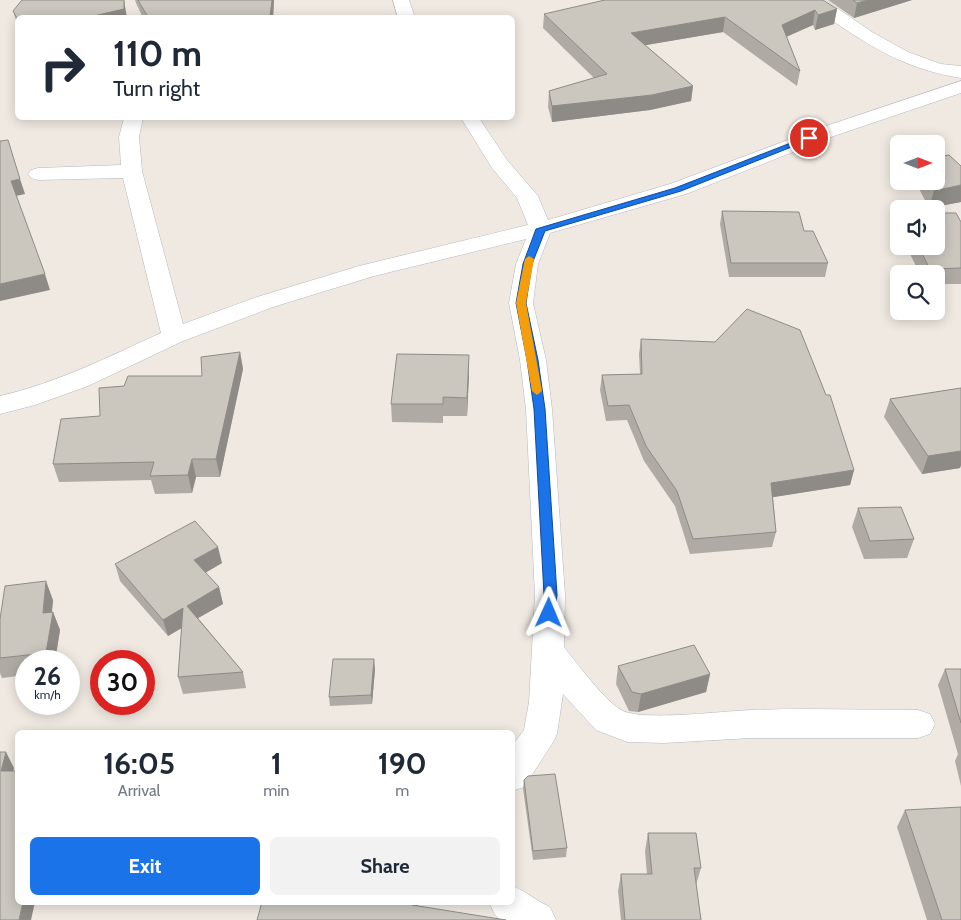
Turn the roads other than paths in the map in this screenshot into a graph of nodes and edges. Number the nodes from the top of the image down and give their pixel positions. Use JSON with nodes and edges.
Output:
{"nodes":[{"id":1,"x":401,"y":0,"type":"edge"},
{"id":2,"x":814,"y":0,"type":"edge"},
{"id":3,"x":406,"y":15,"type":"edge"},
{"id":4,"x":961,"y":72,"type":"edge"},
{"id":5,"x":961,"y":87,"type":"edge"},
{"id":6,"x":132,"y":120,"type":"edge"},
{"id":7,"x":471,"y":120,"type":"edge"},
{"id":8,"x":132,"y":171,"type":"junction"},
{"id":9,"x":38,"y":174,"type":"dead end"},
{"id":10,"x":541,"y":229,"type":"junction"},
{"id":11,"x":174,"y":336,"type":"junction"},
{"id":12,"x":0,"y":406,"type":"edge"},
{"id":13,"x":547,"y":649,"type":"junction"},
{"id":14,"x":918,"y":724,"type":"dead end"},
{"id":15,"x":515,"y":772,"type":"edge"},
{"id":16,"x":512,"y":905,"type":"edge"},
{"id":17,"x":536,"y":920,"type":"edge"}],
"edges":[{"from":1,"to":3,"type":"street"},
{"from":2,"to":4,"type":"street"},
{"from":5,"to":10,"type":"street"},
{"from":6,"to":8,"type":"street"},
{"from":7,"to":10,"type":"street"},
{"from":8,"to":9,"type":"street"},
{"from":8,"to":11,"type":"street"},
{"from":10,"to":11,"type":"street"},
{"from":10,"to":13,"type":"street"},
{"from":11,"to":12,"type":"street"},
{"from":13,"to":14,"type":"street"},
{"from":13,"to":15,"type":"street"},
{"from":16,"to":17,"type":"street"}]}
